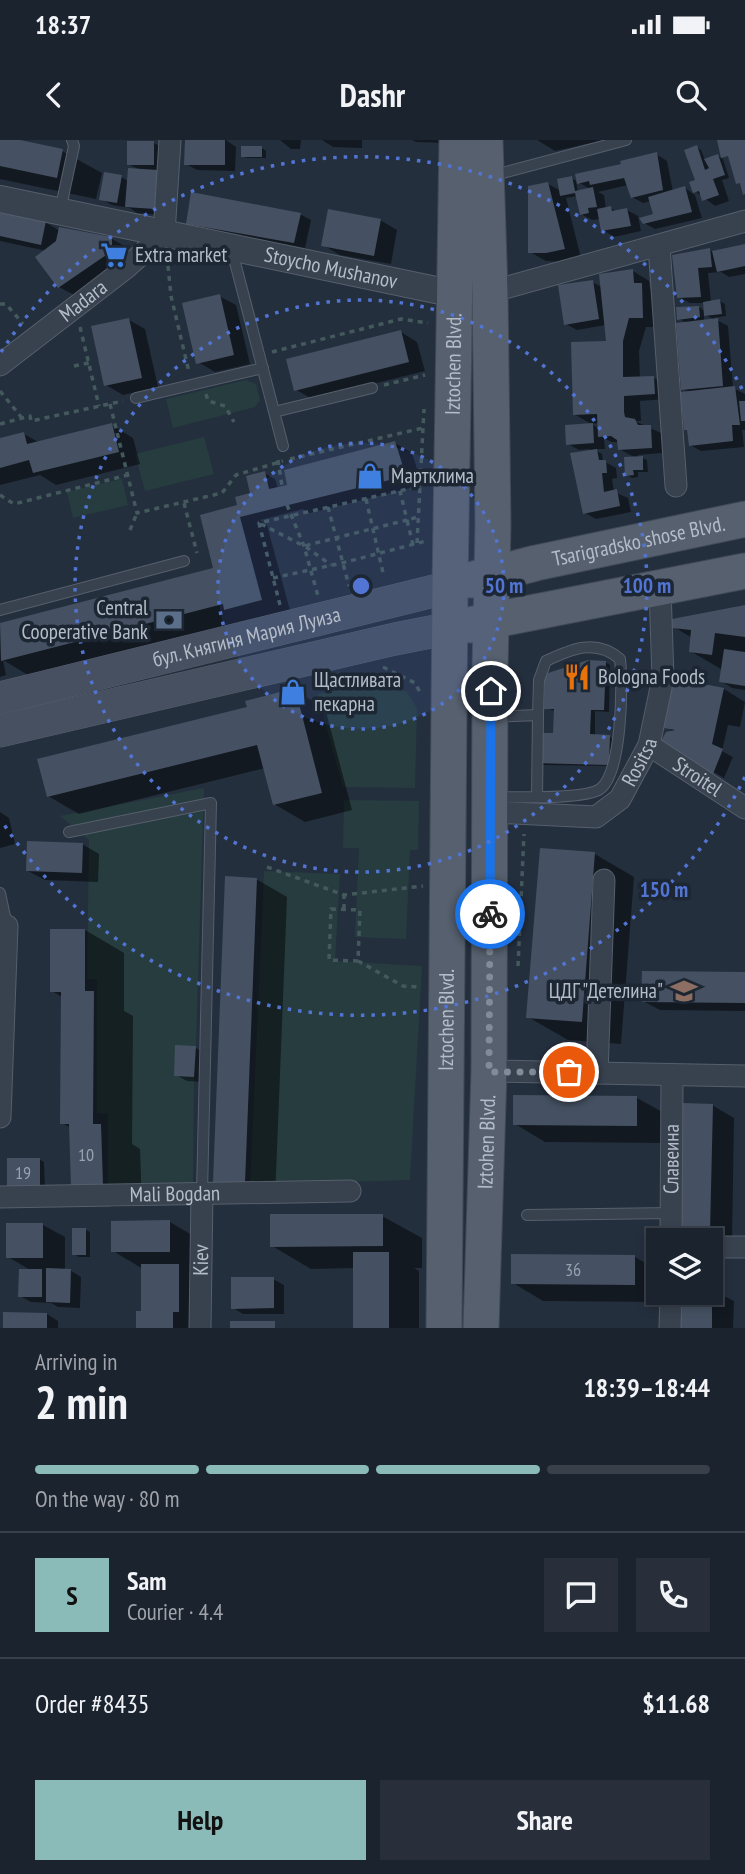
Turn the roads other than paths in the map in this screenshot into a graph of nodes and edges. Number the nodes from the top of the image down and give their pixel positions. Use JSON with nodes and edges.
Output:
{"nodes":[{"id":1,"x":72,"y":140,"type":"edge"},
{"id":2,"x":170,"y":140,"type":"edge"},
{"id":3,"x":457,"y":140,"type":"edge"},
{"id":4,"x":485,"y":140,"type":"edge"},
{"id":5,"x":626,"y":140,"type":"edge"},
{"id":6,"x":485,"y":178,"type":"junction"},
{"id":7,"x":0,"y":198,"type":"edge"},
{"id":8,"x":60,"y":211,"type":"junction"},
{"id":9,"x":745,"y":221,"type":"edge"},
{"id":10,"x":164,"y":233,"type":"junction"},
{"id":11,"x":659,"y":246,"type":"junction"},
{"id":12,"x":232,"y":248,"type":"junction"},
{"id":13,"x":490,"y":292,"type":"junction"},
{"id":14,"x":455,"y":294,"type":"junction"},
{"id":15,"x":0,"y":365,"type":"edge"},
{"id":16,"x":263,"y":368,"type":"junction"},
{"id":17,"x":372,"y":388,"type":"road end"},
{"id":18,"x":136,"y":398,"type":"road end"},
{"id":19,"x":274,"y":412,"type":"junction"},
{"id":20,"x":283,"y":446,"type":"dead end"},
{"id":21,"x":676,"y":486,"type":"dead end"},
{"id":22,"x":745,"y":519,"type":"edge"},
{"id":23,"x":184,"y":561,"type":"road end"},
{"id":24,"x":745,"y":571,"type":"edge"},
{"id":25,"x":492,"y":574,"type":"junction"},
{"id":26,"x":450,"y":587,"type":"junction"},
{"id":27,"x":660,"y":589,"type":"junction"},
{"id":28,"x":0,"y":610,"type":"edge"},
{"id":29,"x":492,"y":622,"type":"junction"},
{"id":30,"x":451,"y":628,"type":"junction"},
{"id":31,"x":0,"y":698,"type":"edge"},
{"id":32,"x":538,"y":715,"type":"junction"},
{"id":33,"x":491,"y":717,"type":"junction"},
{"id":34,"x":0,"y":731,"type":"edge"},
{"id":35,"x":649,"y":745,"type":"junction"},
{"id":36,"x":537,"y":797,"type":"junction"},
{"id":37,"x":490,"y":804,"type":"junction"},
{"id":38,"x":745,"y":808,"type":"edge"},
{"id":39,"x":69,"y":832,"type":"dead end"},
{"id":40,"x":604,"y":880,"type":"dead end"},
{"id":41,"x":0,"y":893,"type":"edge"},
{"id":42,"x":3,"y":926,"type":"edge"},
{"id":43,"x":489,"y":1072,"type":"junction"},
{"id":44,"x":597,"y":1073,"type":"junction"},
{"id":45,"x":672,"y":1076,"type":"junction"},
{"id":46,"x":745,"y":1076,"type":"edge"},
{"id":47,"x":0,"y":1117,"type":"edge"},
{"id":48,"x":350,"y":1191,"type":"dead end"},
{"id":49,"x":202,"y":1193,"type":"junction"},
{"id":50,"x":0,"y":1197,"type":"edge"},
{"id":51,"x":671,"y":1213,"type":"junction"},
{"id":52,"x":527,"y":1215,"type":"dead end"},
{"id":53,"x":671,"y":1228,"type":"edge"},
{"id":54,"x":723,"y":1247,"type":"edge"},
{"id":55,"x":745,"y":1247,"type":"edge"},
{"id":56,"x":671,"y":1305,"type":"edge"},
{"id":57,"x":200,"y":1328,"type":"edge"},
{"id":58,"x":444,"y":1328,"type":"edge"},
{"id":59,"x":481,"y":1328,"type":"edge"},
{"id":60,"x":670,"y":1328,"type":"edge"}],
"edges":[{"from":1,"to":8,"type":"lane"},
{"from":2,"to":10,"type":"street"},
{"from":3,"to":14,"type":"main road","name":"Iztochen Blvd."},
{"from":4,"to":6,"type":"main road","name":"Iztochen Blvd."},
{"from":5,"to":6,"type":"lane"},
{"from":6,"to":13,"type":"main road","name":"Iztochen Blvd."},
{"from":7,"to":8,"type":"street","name":"Stoycho Mushanov"},
{"from":8,"to":10,"type":"street","name":"Stoycho Mushanov"},
{"from":9,"to":11,"type":"street"},
{"from":10,"to":12,"type":"street","name":"Stoycho Mushanov"},
{"from":10,"to":15,"type":"street","name":"Madara"},
{"from":11,"to":13,"type":"street"},
{"from":11,"to":21,"type":"street"},
{"from":12,"to":14,"type":"street","name":"Stoycho Mushanov"},
{"from":12,"to":16,"type":"lane"},
{"from":13,"to":25,"type":"main road","name":"Iztochen Blvd."},
{"from":14,"to":26,"type":"main road","name":"Iztochen Blvd."},
{"from":16,"to":18,"type":"lane"},
{"from":16,"to":19,"type":"lane"},
{"from":17,"to":19,"type":"lane"},
{"from":19,"to":20,"type":"lane"},
{"from":22,"to":25,"type":"main road","name":"Tsarigradsko shose Blvd."},
{"from":23,"to":28,"type":"lane"},
{"from":24,"to":27,"type":"main road"},
{"from":25,"to":26,"type":"main road","name":"бул. Княгиня Мария Луиза"},
{"from":25,"to":29,"type":"main road","name":"Iztochen Blvd."},
{"from":26,"to":30,"type":"main road","name":"Iztochen Blvd."},
{"from":26,"to":31,"type":"main road","name":"бул. Княгиня Мария Луиза"},
{"from":27,"to":29,"type":"main road"},
{"from":27,"to":35,"type":"street","name":"Rositsa"},
{"from":29,"to":30,"type":"main road","name":"бул. Княгиня Мария Луиза"},
{"from":29,"to":33,"type":"main road","name":"Iztohen Blvd."},
{"from":30,"to":34,"type":"main road","name":"бул. Княгиня Мария Луиза"},
{"from":30,"to":58,"type":"main road","name":"Iztochen Blvd."},
{"from":32,"to":33,"type":"lane"},
{"from":32,"to":36,"type":"lane"},
{"from":32,"to":36,"type":"lane"},
{"from":33,"to":37,"type":"main road","name":"Iztohen Blvd."},
{"from":35,"to":37,"type":"street","name":"Rositsa"},
{"from":35,"to":38,"type":"street","name":"Stroitel"},
{"from":36,"to":37,"type":"lane"},
{"from":37,"to":43,"type":"main road","name":"Iztohen Blvd."},
{"from":39,"to":49,"type":"lane"},
{"from":40,"to":44,"type":"street"},
{"from":41,"to":42,"type":"lane"},
{"from":42,"to":47,"type":"street"},
{"from":43,"to":44,"type":"street"},
{"from":43,"to":59,"type":"main road","name":"Iztohen Blvd."},
{"from":44,"to":45,"type":"street"},
{"from":45,"to":46,"type":"street"},
{"from":45,"to":51,"type":"street","name":"Славеина"},
{"from":48,"to":49,"type":"street","name":"Mali Bogdan"},
{"from":49,"to":50,"type":"street","name":"Mali Bogdan"},
{"from":49,"to":57,"type":"street","name":"Kiev"},
{"from":51,"to":52,"type":"lane"},
{"from":51,"to":53,"type":"street","name":"Славеина"},
{"from":54,"to":55,"type":"street"},
{"from":56,"to":60,"type":"street"}]}
